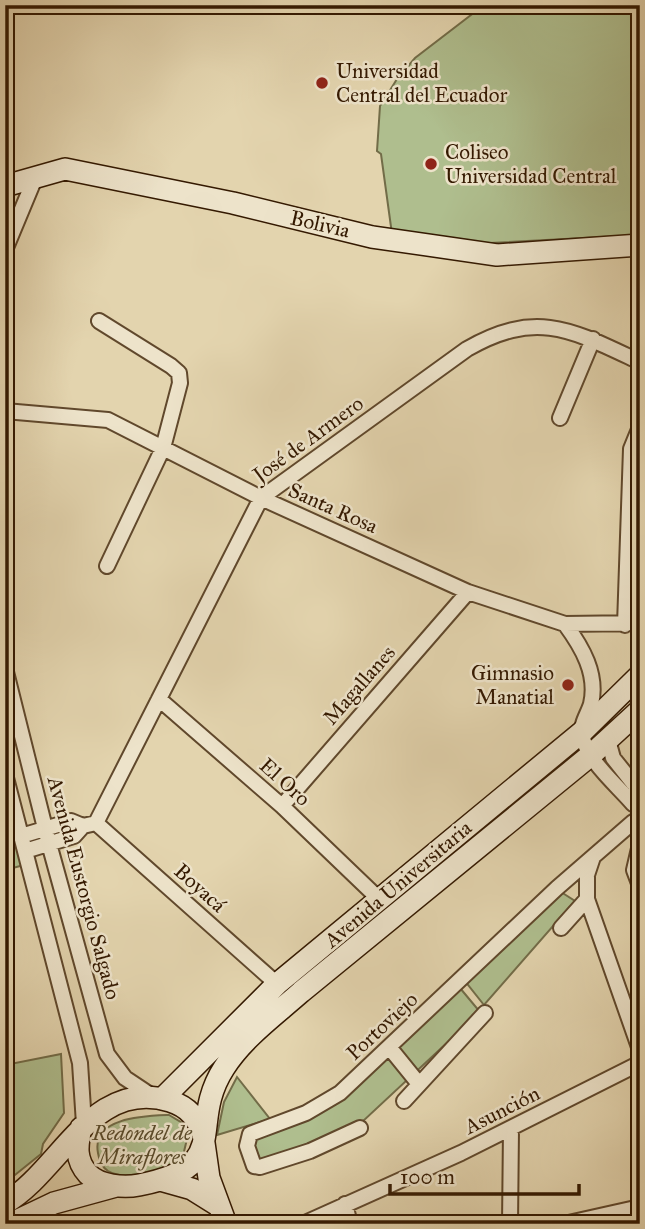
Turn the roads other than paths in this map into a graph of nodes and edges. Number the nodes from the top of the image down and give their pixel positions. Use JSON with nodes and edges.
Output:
{"nodes":[{"id":1,"x":35,"y":178,"type":"junction"},
{"id":2,"x":5,"y":186,"type":"edge"},
{"id":3,"x":640,"y":245,"type":"edge"},
{"id":4,"x":5,"y":250,"type":"edge"},
{"id":5,"x":99,"y":321,"type":"dead end"},
{"id":6,"x":593,"y":339,"type":"junction"},
{"id":7,"x":640,"y":362,"type":"edge"},
{"id":8,"x":5,"y":411,"type":"edge"},
{"id":9,"x":560,"y":418,"type":"dead end"},
{"id":10,"x":640,"y":427,"type":"edge"},
{"id":11,"x":163,"y":448,"type":"junction"},
{"id":12,"x":261,"y":498,"type":"junction"},
{"id":13,"x":107,"y":566,"type":"dead end"},
{"id":14,"x":468,"y":592,"type":"junction"},
{"id":15,"x":640,"y":623,"type":"edge"},
{"id":16,"x":565,"y":624,"type":"junction"},
{"id":17,"x":625,"y":625,"type":"junction"},
{"id":18,"x":5,"y":668,"type":"edge"},
{"id":19,"x":640,"y":675,"type":"edge"},
{"id":20,"x":159,"y":699,"type":"junction"},
{"id":21,"x":640,"y":710,"type":"edge"},
{"id":22,"x":582,"y":732,"type":"junction"},
{"id":23,"x":608,"y":740,"type":"junction"},
{"id":24,"x":591,"y":755,"type":"junction"},
{"id":25,"x":5,"y":774,"type":"edge"},
{"id":26,"x":637,"y":797,"type":"edge"},
{"id":27,"x":282,"y":806,"type":"junction"},
{"id":28,"x":90,"y":824,"type":"junction"},
{"id":29,"x":637,"y":824,"type":"edge"},
{"id":30,"x":45,"y":828,"type":"junction"},
{"id":31,"x":21,"y":836,"type":"junction"},
{"id":32,"x":49,"y":844,"type":"junction"},
{"id":33,"x":640,"y":844,"type":"edge"},
{"id":34,"x":25,"y":851,"type":"junction"},
{"id":35,"x":595,"y":853,"type":"junction"},
{"id":36,"x":640,"y":886,"type":"edge"},
{"id":37,"x":557,"y":888,"type":"junction"},
{"id":38,"x":379,"y":899,"type":"junction"},
{"id":39,"x":587,"y":899,"type":"junction"},
{"id":40,"x":561,"y":928,"type":"dead end"},
{"id":41,"x":277,"y":984,"type":"junction"},
{"id":42,"x":485,"y":1013,"type":"dead end"},
{"id":43,"x":389,"y":1047,"type":"junction"},
{"id":44,"x":640,"y":1050,"type":"edge"},
{"id":45,"x":640,"y":1063,"type":"edge"},
{"id":46,"x":419,"y":1084,"type":"junction"},
{"id":47,"x":159,"y":1099,"type":"junction"},
{"id":48,"x":404,"y":1101,"type":"dead end"},
{"id":49,"x":83,"y":1126,"type":"junction"},
{"id":50,"x":360,"y":1128,"type":"dead end"},
{"id":51,"x":511,"y":1129,"type":"junction"},
{"id":52,"x":204,"y":1140,"type":"junction"},
{"id":53,"x":160,"y":1180,"type":"junction"},
{"id":54,"x":116,"y":1186,"type":"junction"},
{"id":55,"x":5,"y":1203,"type":"edge"},
{"id":56,"x":216,"y":1204,"type":"junction"},
{"id":57,"x":345,"y":1205,"type":"junction"},
{"id":58,"x":640,"y":1208,"type":"edge"},
{"id":59,"x":10,"y":1224,"type":"edge"},
{"id":60,"x":226,"y":1224,"type":"edge"},
{"id":61,"x":303,"y":1224,"type":"edge"},
{"id":62,"x":350,"y":1224,"type":"edge"},
{"id":63,"x":510,"y":1224,"type":"edge"},
{"id":64,"x":564,"y":1224,"type":"edge"}],
"edges":[{"from":1,"to":2,"type":"main road","name":"Bolivia"},
{"from":1,"to":3,"type":"main road","name":"Bolivia"},
{"from":1,"to":4,"type":"street"},
{"from":5,"to":11,"type":"street"},
{"from":6,"to":7,"type":"street","name":"José de Armero"},
{"from":6,"to":9,"type":"street"},
{"from":6,"to":12,"type":"street","name":"José de Armero"},
{"from":8,"to":11,"type":"street","name":"Santa Rosa"},
{"from":10,"to":17,"type":"street"},
{"from":11,"to":12,"type":"street","name":"Santa Rosa"},
{"from":11,"to":13,"type":"street"},
{"from":12,"to":14,"type":"street","name":"Santa Rosa"},
{"from":12,"to":20,"type":"street","name":"José de Armero"},
{"from":14,"to":16,"type":"street","name":"Santa Rosa"},
{"from":14,"to":27,"type":"street","name":"Magallanes"},
{"from":15,"to":17,"type":"street","name":"Santa Rosa"},
{"from":16,"to":17,"type":"street","name":"Santa Rosa"},
{"from":16,"to":22,"type":"street"},
{"from":18,"to":30,"type":"street","name":"Avenida Eustorgio Salgado"},
{"from":19,"to":22,"type":"main road","name":"Avenida Universitaria"},
{"from":20,"to":27,"type":"street","name":"El Oro"},
{"from":20,"to":28,"type":"street","name":"José de Armero"},
{"from":21,"to":23,"type":"main road","name":"Avenida Universitaria"},
{"from":22,"to":24,"type":"street"},
{"from":22,"to":38,"type":"main road","name":"Avenida Universitaria"},
{"from":23,"to":24,"type":"main road","name":"Avenida Universitaria"},
{"from":23,"to":26,"type":"street"},
{"from":24,"to":26,"type":"street"},
{"from":24,"to":52,"type":"main road","name":"Avenida Universitaria"},
{"from":25,"to":31,"type":"street"},
{"from":26,"to":29,"type":"street"},
{"from":27,"to":38,"type":"street","name":"El Oro"},
{"from":28,"to":30,"type":"street"},
{"from":28,"to":32,"type":"street"},
{"from":28,"to":41,"type":"street","name":"Boyacá"},
{"from":29,"to":35,"type":"street","name":"Portoviejo"},
{"from":30,"to":31,"type":"street"},
{"from":30,"to":32,"type":"street","name":"Avenida Eustorgio Salgado"},
{"from":31,"to":34,"type":"street"},
{"from":32,"to":34,"type":"street"},
{"from":32,"to":47,"type":"street","name":"Avenida Eustorgio Salgado"},
{"from":33,"to":36,"type":"street"},
{"from":34,"to":49,"type":"street"},
{"from":35,"to":37,"type":"street","name":"Portoviejo"},
{"from":35,"to":39,"type":"street"},
{"from":37,"to":39,"type":"street"},
{"from":37,"to":43,"type":"street","name":"Portoviejo"},
{"from":38,"to":41,"type":"main road","name":"Avenida Universitaria"},
{"from":39,"to":40,"type":"street"},
{"from":39,"to":44,"type":"street"},
{"from":41,"to":47,"type":"main road","name":"Avenida Universitaria"},
{"from":42,"to":46,"type":"street"},
{"from":43,"to":46,"type":"street"},
{"from":43,"to":50,"type":"street","name":"Portoviejo"},
{"from":45,"to":51,"type":"street","name":"Asunción"},
{"from":46,"to":48,"type":"street"},
{"from":47,"to":49,"type":"main road"},
{"from":47,"to":52,"type":"main road"},
{"from":49,"to":54,"type":"main road"},
{"from":49,"to":55,"type":"main road"},
{"from":51,"to":57,"type":"street","name":"Asunción"},
{"from":51,"to":63,"type":"street"},
{"from":52,"to":53,"type":"main road"},
{"from":52,"to":56,"type":"main road"},
{"from":53,"to":54,"type":"main road"},
{"from":53,"to":56,"type":"main road"},
{"from":54,"to":59,"type":"main road"},
{"from":56,"to":60,"type":"main road"},
{"from":57,"to":61,"type":"street","name":"Asunción"},
{"from":57,"to":62,"type":"street"},
{"from":58,"to":64,"type":"street"}]}
